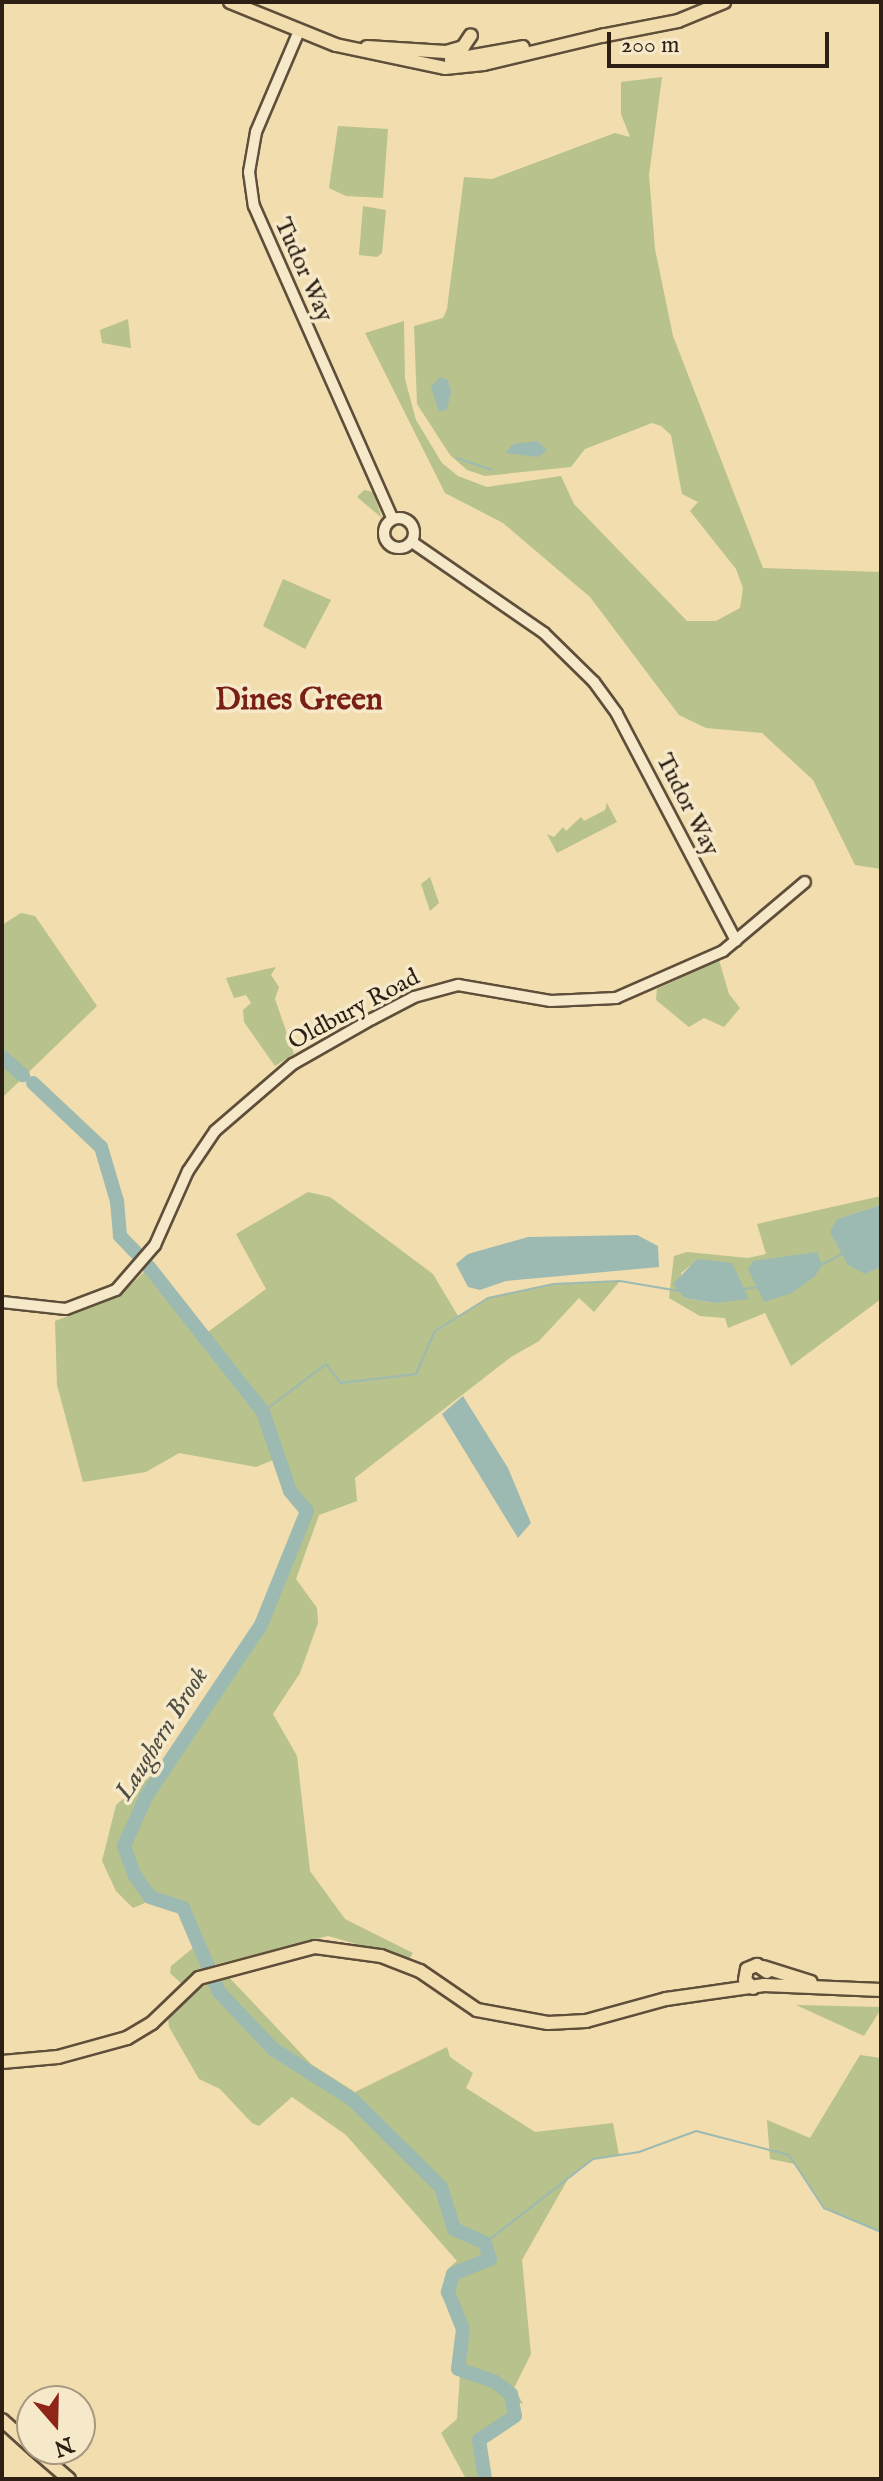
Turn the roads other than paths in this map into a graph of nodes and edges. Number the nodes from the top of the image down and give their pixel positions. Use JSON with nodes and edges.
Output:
{"nodes":[{"id":1,"x":230,"y":2,"type":"edge"},
{"id":2,"x":724,"y":2,"type":"edge"},
{"id":3,"x":299,"y":31,"type":"junction"},
{"id":4,"x":471,"y":35,"type":"dead end"},
{"id":5,"x":336,"y":45,"type":"junction"},
{"id":6,"x":393,"y":519,"type":"junction"},
{"id":7,"x":412,"y":542,"type":"junction"},
{"id":8,"x":805,"y":882,"type":"dead end"},
{"id":9,"x":736,"y":941,"type":"junction"},
{"id":10,"x":2,"y":1302,"type":"edge"},
{"id":11,"x":763,"y":1967,"type":"junction"},
{"id":12,"x":745,"y":1973,"type":"junction"},
{"id":13,"x":759,"y":1987,"type":"junction"},
{"id":14,"x":825,"y":1987,"type":"junction"},
{"id":15,"x":881,"y":1990,"type":"edge"},
{"id":16,"x":720,"y":1991,"type":"junction"},
{"id":17,"x":2,"y":2062,"type":"edge"},
{"id":18,"x":53,"y":2465,"type":"edge"},
{"id":19,"x":69,"y":2479,"type":"edge"}],
"edges":[{"from":1,"to":3,"type":"main road"},
{"from":2,"to":5,"type":"main road"},
{"from":3,"to":5,"type":"main road"},
{"from":3,"to":6,"type":"street","name":"Tudor Way"},
{"from":4,"to":5,"type":"main road"},
{"from":6,"to":7,"type":"street","name":"Tudor Way"},
{"from":6,"to":7,"type":"street","name":"Tudor Way"},
{"from":7,"to":9,"type":"street","name":"Tudor Way"},
{"from":8,"to":9,"type":"street","name":"Oldbury Road"},
{"from":9,"to":10,"type":"street","name":"Oldbury Road"},
{"from":11,"to":12,"type":"main road"},
{"from":11,"to":13,"type":"main road"},
{"from":11,"to":14,"type":"main road"},
{"from":12,"to":13,"type":"main road"},
{"from":12,"to":16,"type":"main road"},
{"from":13,"to":14,"type":"main road"},
{"from":13,"to":16,"type":"main road"},
{"from":14,"to":15,"type":"main road"},
{"from":16,"to":17,"type":"main road"},
{"from":18,"to":19,"type":"main road"}]}
